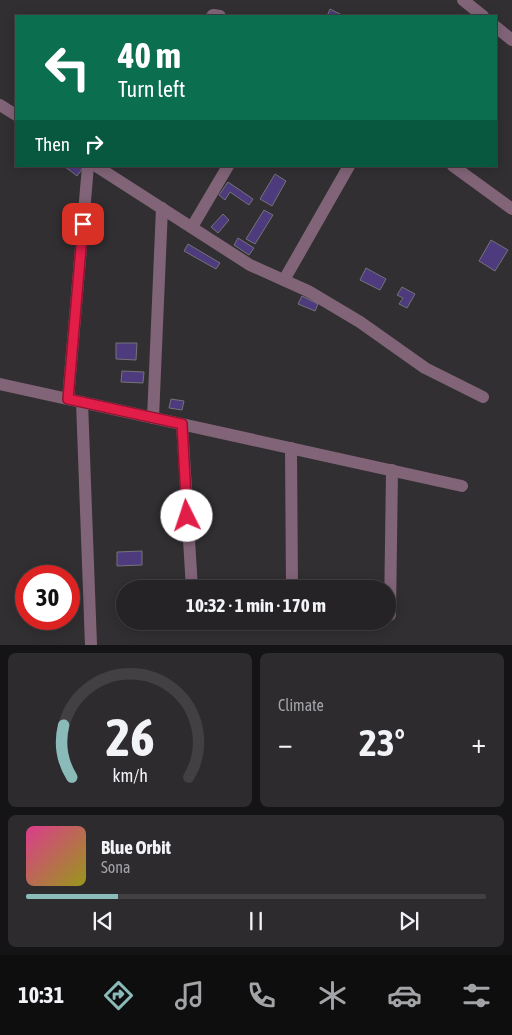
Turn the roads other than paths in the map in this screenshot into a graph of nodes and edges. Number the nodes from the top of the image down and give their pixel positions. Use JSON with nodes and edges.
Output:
{"nodes":[{"id":1,"x":463,"y":0,"type":"edge"},
{"id":2,"x":482,"y":15,"type":"edge"},
{"id":3,"x":497,"y":28,"type":"edge"},
{"id":4,"x":512,"y":40,"type":"edge"},
{"id":5,"x":0,"y":105,"type":"edge"},
{"id":6,"x":15,"y":114,"type":"edge"},
{"id":7,"x":95,"y":167,"type":"edge"},
{"id":8,"x":97,"y":167,"type":"edge"},
{"id":9,"x":227,"y":167,"type":"edge"},
{"id":10,"x":349,"y":167,"type":"edge"},
{"id":11,"x":454,"y":167,"type":"edge"},
{"id":12,"x":162,"y":208,"type":"junction"},
{"id":13,"x":512,"y":208,"type":"edge"},
{"id":14,"x":192,"y":227,"type":"junction"},
{"id":15,"x":284,"y":280,"type":"junction"},
{"id":16,"x":0,"y":384,"type":"edge"},
{"id":17,"x":483,"y":398,"type":"dead end"},
{"id":18,"x":68,"y":399,"type":"junction"},
{"id":19,"x":82,"y":402,"type":"junction"},
{"id":20,"x":153,"y":418,"type":"junction"},
{"id":21,"x":182,"y":424,"type":"junction"},
{"id":22,"x":291,"y":448,"type":"junction"},
{"id":23,"x":392,"y":470,"type":"junction"},
{"id":24,"x":462,"y":486,"type":"dead end"},
{"id":25,"x":191,"y":580,"type":"edge"},
{"id":26,"x":292,"y":580,"type":"edge"},
{"id":27,"x":390,"y":580,"type":"edge"},
{"id":28,"x":91,"y":645,"type":"edge"}],
"edges":[{"from":1,"to":2,"type":"street"},
{"from":3,"to":4,"type":"street"},
{"from":5,"to":6,"type":"street"},
{"from":7,"to":18,"type":"street"},
{"from":8,"to":12,"type":"street"},
{"from":9,"to":14,"type":"street"},
{"from":10,"to":15,"type":"street"},
{"from":11,"to":13,"type":"street"},
{"from":12,"to":14,"type":"street"},
{"from":12,"to":20,"type":"street"},
{"from":14,"to":15,"type":"street"},
{"from":15,"to":17,"type":"street"},
{"from":16,"to":18,"type":"street"},
{"from":18,"to":19,"type":"street"},
{"from":19,"to":20,"type":"street"},
{"from":19,"to":28,"type":"street"},
{"from":20,"to":21,"type":"street"},
{"from":21,"to":22,"type":"street"},
{"from":21,"to":25,"type":"street"},
{"from":22,"to":23,"type":"street"},
{"from":22,"to":26,"type":"street"},
{"from":23,"to":24,"type":"street"},
{"from":23,"to":27,"type":"street"}]}
